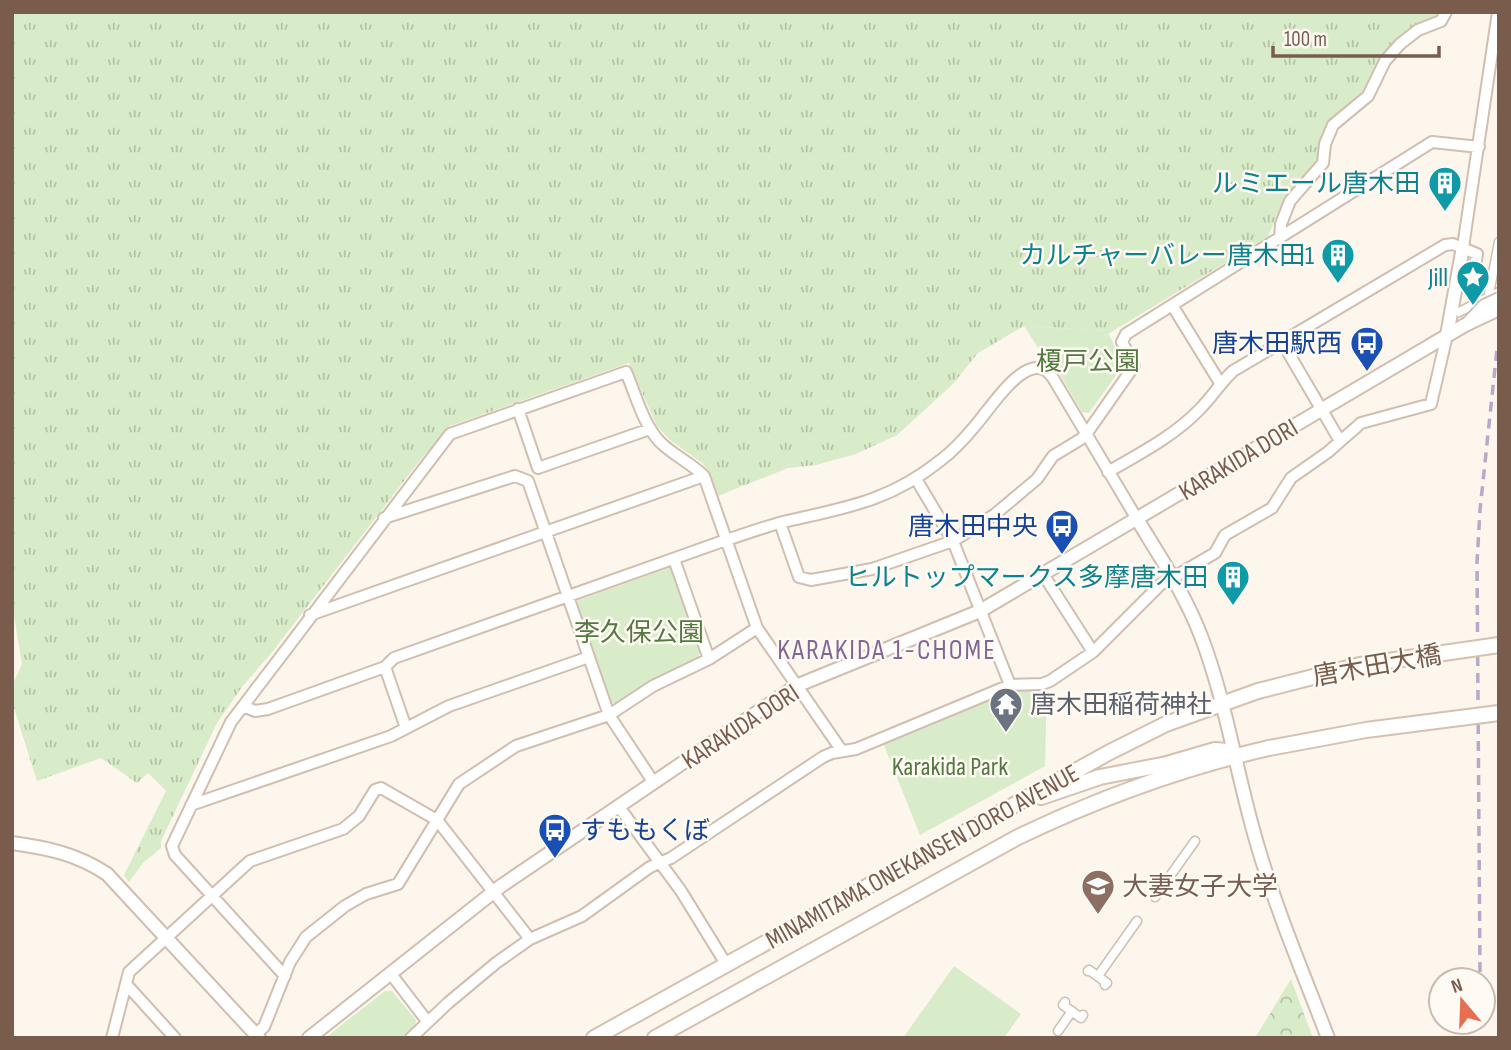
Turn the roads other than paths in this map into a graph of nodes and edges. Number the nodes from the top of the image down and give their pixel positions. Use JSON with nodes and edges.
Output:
{"nodes":[{"id":1,"x":1446,"y":12,"type":"edge"},
{"id":2,"x":1498,"y":12,"type":"edge"},
{"id":3,"x":1479,"y":148,"type":"junction"},
{"id":4,"x":1280,"y":239,"type":"junction"},
{"id":5,"x":1499,"y":242,"type":"edge"},
{"id":6,"x":1463,"y":247,"type":"junction"},
{"id":7,"x":1499,"y":292,"type":"edge"},
{"id":8,"x":1492,"y":298,"type":"edge"},
{"id":9,"x":1172,"y":305,"type":"junction"},
{"id":10,"x":1499,"y":309,"type":"edge"},
{"id":11,"x":1459,"y":322,"type":"junction"},
{"id":12,"x":1282,"y":342,"type":"junction"},
{"id":13,"x":1220,"y":383,"type":"junction"},
{"id":14,"x":518,"y":409,"type":"junction"},
{"id":15,"x":1321,"y":409,"type":"junction"},
{"id":16,"x":650,"y":429,"type":"junction"},
{"id":17,"x":1087,"y":433,"type":"junction"},
{"id":18,"x":1340,"y":440,"type":"junction"},
{"id":19,"x":1108,"y":472,"type":"junction"},
{"id":20,"x":704,"y":476,"type":"junction"},
{"id":21,"x":916,"y":479,"type":"junction"},
{"id":22,"x":384,"y":518,"type":"junction"},
{"id":23,"x":1137,"y":519,"type":"junction"},
{"id":24,"x":780,"y":523,"type":"junction"},
{"id":25,"x":546,"y":531,"type":"junction"},
{"id":26,"x":726,"y":541,"type":"junction"},
{"id":27,"x":953,"y":541,"type":"junction"},
{"id":28,"x":674,"y":559,"type":"junction"},
{"id":29,"x":1043,"y":574,"type":"junction"},
{"id":30,"x":1172,"y":577,"type":"junction"},
{"id":31,"x":568,"y":597,"type":"junction"},
{"id":32,"x":980,"y":611,"type":"junction"},
{"id":33,"x":310,"y":615,"type":"junction"},
{"id":34,"x":757,"y":628,"type":"junction"},
{"id":35,"x":1499,"y":645,"type":"edge"},
{"id":36,"x":1093,"y":652,"type":"junction"},
{"id":37,"x":589,"y":657,"type":"junction"},
{"id":38,"x":709,"y":659,"type":"junction"},
{"id":39,"x":385,"y":667,"type":"junction"},
{"id":40,"x":1010,"y":685,"type":"junction"},
{"id":41,"x":796,"y":686,"type":"junction"},
{"id":42,"x":1258,"y":691,"type":"joint"},
{"id":43,"x":1221,"y":703,"type":"junction"},
{"id":44,"x":243,"y":706,"type":"junction"},
{"id":45,"x":1499,"y":712,"type":"edge"},
{"id":46,"x":609,"y":715,"type":"junction"},
{"id":47,"x":406,"y":728,"type":"junction"},
{"id":48,"x":842,"y":751,"type":"junction"},
{"id":49,"x":1235,"y":756,"type":"junction"},
{"id":50,"x":654,"y":783,"type":"junction"},
{"id":51,"x":191,"y":805,"type":"junction"},
{"id":52,"x":619,"y":807,"type":"junction"},
{"id":53,"x":1000,"y":812,"type":"junction"},
{"id":54,"x":437,"y":820,"type":"junction"},
{"id":55,"x":1195,"y":841,"type":"dead end"},
{"id":56,"x":12,"y":844,"type":"edge"},
{"id":57,"x":660,"y":863,"type":"junction"},
{"id":58,"x":493,"y":893,"type":"junction"},
{"id":59,"x":212,"y":897,"type":"junction"},
{"id":60,"x":1155,"y":897,"type":"dead end"},
{"id":61,"x":1137,"y":921,"type":"dead end"},
{"id":62,"x":167,"y":937,"type":"junction"},
{"id":63,"x":530,"y":939,"type":"junction"},
{"id":64,"x":726,"y":964,"type":"junction"},
{"id":65,"x":1088,"y":971,"type":"dead end"},
{"id":66,"x":391,"y":974,"type":"junction"},
{"id":67,"x":285,"y":976,"type":"junction"},
{"id":68,"x":1098,"y":976,"type":"junction"},
{"id":69,"x":126,"y":984,"type":"junction"},
{"id":70,"x":1105,"y":985,"type":"dead end"},
{"id":71,"x":1065,"y":1002,"type":"dead end"},
{"id":72,"x":1072,"y":1011,"type":"junction"},
{"id":73,"x":1083,"y":1015,"type":"dead end"},
{"id":74,"x":427,"y":1021,"type":"junction"},
{"id":75,"x":1055,"y":1034,"type":"edge"},
{"id":76,"x":257,"y":1036,"type":"edge"},
{"id":77,"x":112,"y":1038,"type":"edge"},
{"id":78,"x":175,"y":1038,"type":"edge"},
{"id":79,"x":309,"y":1038,"type":"edge"},
{"id":80,"x":411,"y":1038,"type":"edge"},
{"id":81,"x":594,"y":1038,"type":"edge"},
{"id":82,"x":655,"y":1038,"type":"edge"},
{"id":83,"x":1328,"y":1038,"type":"edge"}],
"edges":[{"from":1,"to":4,"type":"street"},
{"from":2,"to":3,"type":"street"},
{"from":3,"to":4,"type":"street"},
{"from":3,"to":6,"type":"street"},
{"from":4,"to":9,"type":"street"},
{"from":5,"to":8,"type":"street"},
{"from":6,"to":11,"type":"street"},
{"from":6,"to":12,"type":"street"},
{"from":7,"to":8,"type":"street"},
{"from":8,"to":11,"type":"street"},
{"from":8,"to":11,"type":"street","bridge":true},
{"from":9,"to":13,"type":"street"},
{"from":9,"to":17,"type":"street"},
{"from":10,"to":11,"type":"street","name":"KARAKIDA DORI","bridge":true},
{"from":11,"to":15,"type":"street","name":"KARAKIDA DORI"},
{"from":11,"to":18,"type":"street"},
{"from":12,"to":13,"type":"street"},
{"from":12,"to":15,"type":"street"},
{"from":13,"to":19,"type":"street"},
{"from":14,"to":16,"type":"street"},
{"from":14,"to":16,"type":"street"},
{"from":14,"to":22,"type":"street"},
{"from":15,"to":18,"type":"street"},
{"from":15,"to":23,"type":"street","name":"KARAKIDA DORI"},
{"from":16,"to":20,"type":"street"},
{"from":17,"to":19,"type":"street"},
{"from":17,"to":21,"type":"street"},
{"from":17,"to":27,"type":"street"},
{"from":18,"to":30,"type":"street"},
{"from":19,"to":23,"type":"street"},
{"from":20,"to":25,"type":"street"},
{"from":20,"to":26,"type":"street"},
{"from":21,"to":24,"type":"street"},
{"from":21,"to":27,"type":"street"},
{"from":22,"to":25,"type":"street"},
{"from":22,"to":33,"type":"street"},
{"from":23,"to":29,"type":"street","name":"KARAKIDA DORI"},
{"from":23,"to":30,"type":"street"},
{"from":24,"to":26,"type":"street"},
{"from":24,"to":27,"type":"street"},
{"from":25,"to":31,"type":"street"},
{"from":25,"to":33,"type":"street"},
{"from":26,"to":28,"type":"street"},
{"from":26,"to":34,"type":"street"},
{"from":27,"to":32,"type":"street"},
{"from":28,"to":31,"type":"street"},
{"from":28,"to":38,"type":"street"},
{"from":29,"to":32,"type":"street","name":"KARAKIDA DORI"},
{"from":29,"to":36,"type":"street"},
{"from":30,"to":36,"type":"street"},
{"from":30,"to":43,"type":"street"},
{"from":31,"to":37,"type":"street"},
{"from":31,"to":39,"type":"street"},
{"from":32,"to":40,"type":"street"},
{"from":32,"to":41,"type":"street","name":"KARAKIDA DORI"},
{"from":33,"to":44,"type":"street"},
{"from":34,"to":38,"type":"street"},
{"from":34,"to":41,"type":"street"},
{"from":35,"to":42,"type":"main road","name":"唐木田大橋","bridge":true},
{"from":36,"to":40,"type":"street"},
{"from":37,"to":46,"type":"street"},
{"from":37,"to":47,"type":"street"},
{"from":38,"to":46,"type":"street"},
{"from":39,"to":44,"type":"street"},
{"from":39,"to":47,"type":"street"},
{"from":40,"to":48,"type":"street"},
{"from":41,"to":48,"type":"street"},
{"from":41,"to":50,"type":"street","name":"KARAKIDA DORI"},
{"from":42,"to":43,"type":"main road","name":"MINAMITAMA ONEKANSEN DORO AVENUE"},
{"from":43,"to":49,"type":"street"},
{"from":43,"to":53,"type":"main road","name":"MINAMITAMA ONEKANSEN DORO AVENUE"},
{"from":44,"to":51,"type":"street"},
{"from":45,"to":49,"type":"main road","name":"MINAMITAMA ONEKANSEN DORO AVENUE","bridge":true},
{"from":46,"to":50,"type":"street"},
{"from":46,"to":54,"type":"street"},
{"from":47,"to":51,"type":"street"},
{"from":48,"to":57,"type":"street"},
{"from":49,"to":53,"type":"main road"},
{"from":49,"to":82,"type":"main road","name":"MINAMITAMA ONEKANSEN DORO AVENUE"},
{"from":49,"to":83,"type":"street"},
{"from":50,"to":52,"type":"street","name":"KARAKIDA DORI"},
{"from":51,"to":59,"type":"street"},
{"from":52,"to":57,"type":"street"},
{"from":52,"to":58,"type":"street","name":"KARAKIDA DORI"},
{"from":53,"to":64,"type":"main road","name":"MINAMITAMA ONEKANSEN DORO AVENUE"},
{"from":54,"to":58,"type":"street"},
{"from":54,"to":59,"type":"street"},
{"from":54,"to":67,"type":"street"},
{"from":55,"to":60,"type":"street"},
{"from":56,"to":62,"type":"street"},
{"from":57,"to":63,"type":"street"},
{"from":57,"to":64,"type":"street"},
{"from":58,"to":63,"type":"street"},
{"from":58,"to":66,"type":"street","name":"KARAKIDA DORI"},
{"from":59,"to":62,"type":"street"},
{"from":59,"to":67,"type":"street"},
{"from":61,"to":68,"type":"street"},
{"from":62,"to":69,"type":"street"},
{"from":62,"to":76,"type":"street"},
{"from":63,"to":74,"type":"street"},
{"from":64,"to":81,"type":"main road","name":"MINAMITAMA ONEKANSEN DORO AVENUE"},
{"from":65,"to":68,"type":"street"},
{"from":66,"to":74,"type":"street"},
{"from":66,"to":79,"type":"street","name":"KARAKIDA DORI"},
{"from":67,"to":76,"type":"street"},
{"from":68,"to":70,"type":"street"},
{"from":69,"to":77,"type":"street"},
{"from":69,"to":78,"type":"street"},
{"from":71,"to":72,"type":"street"},
{"from":72,"to":73,"type":"street"},
{"from":72,"to":75,"type":"street"},
{"from":74,"to":80,"type":"street"}]}
